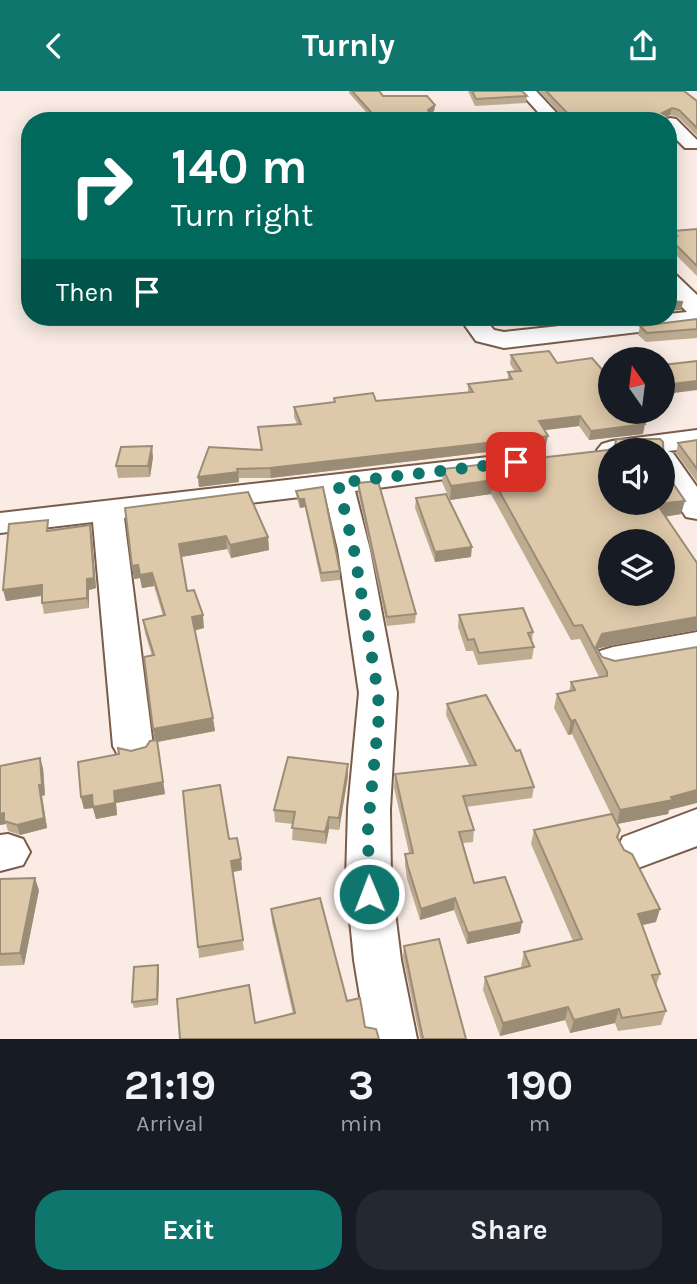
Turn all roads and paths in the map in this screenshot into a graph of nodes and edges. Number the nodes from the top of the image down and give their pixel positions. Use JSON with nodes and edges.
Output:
{"nodes":[{"id":1,"x":527,"y":91,"type":"edge"},
{"id":2,"x":547,"y":112,"type":"edge"},
{"id":3,"x":677,"y":129,"type":"edge"},
{"id":4,"x":694,"y":143,"type":"edge"},
{"id":5,"x":677,"y":289,"type":"edge"},
{"id":6,"x":697,"y":308,"type":"edge"},
{"id":7,"x":697,"y":318,"type":"edge"},
{"id":8,"x":677,"y":320,"type":"edge"},
{"id":9,"x":478,"y":326,"type":"edge"},
{"id":10,"x":627,"y":326,"type":"edge"},
{"id":11,"x":697,"y":439,"type":"edge"},
{"id":12,"x":675,"y":446,"type":"edge"},
{"id":13,"x":520,"y":462,"type":"edge"},
{"id":14,"x":675,"y":477,"type":"edge"},
{"id":15,"x":338,"y":483,"type":"junction"},
{"id":16,"x":697,"y":510,"type":"edge"},
{"id":17,"x":108,"y":512,"type":"junction"},
{"id":18,"x":0,"y":523,"type":"edge"},
{"id":19,"x":697,"y":645,"type":"edge"},
{"id":20,"x":613,"y":660,"type":"edge"},
{"id":21,"x":133,"y":746,"type":"dead end"},
{"id":22,"x":697,"y":827,"type":"edge"},
{"id":23,"x":638,"y":850,"type":"dead end"},
{"id":24,"x":392,"y":1039,"type":"edge"}],
"edges":[{"from":1,"to":2,"type":"street"},
{"from":3,"to":4,"type":"street"},
{"from":5,"to":6,"type":"street"},
{"from":7,"to":8,"type":"street"},
{"from":9,"to":10,"type":"street"},
{"from":11,"to":12,"type":"street"},
{"from":13,"to":15,"type":"street"},
{"from":14,"to":16,"type":"street"},
{"from":15,"to":17,"type":"street"},
{"from":15,"to":24,"type":"street"},
{"from":17,"to":18,"type":"street"},
{"from":17,"to":21,"type":"street"},
{"from":19,"to":20,"type":"street"},
{"from":22,"to":23,"type":"street"}]}
